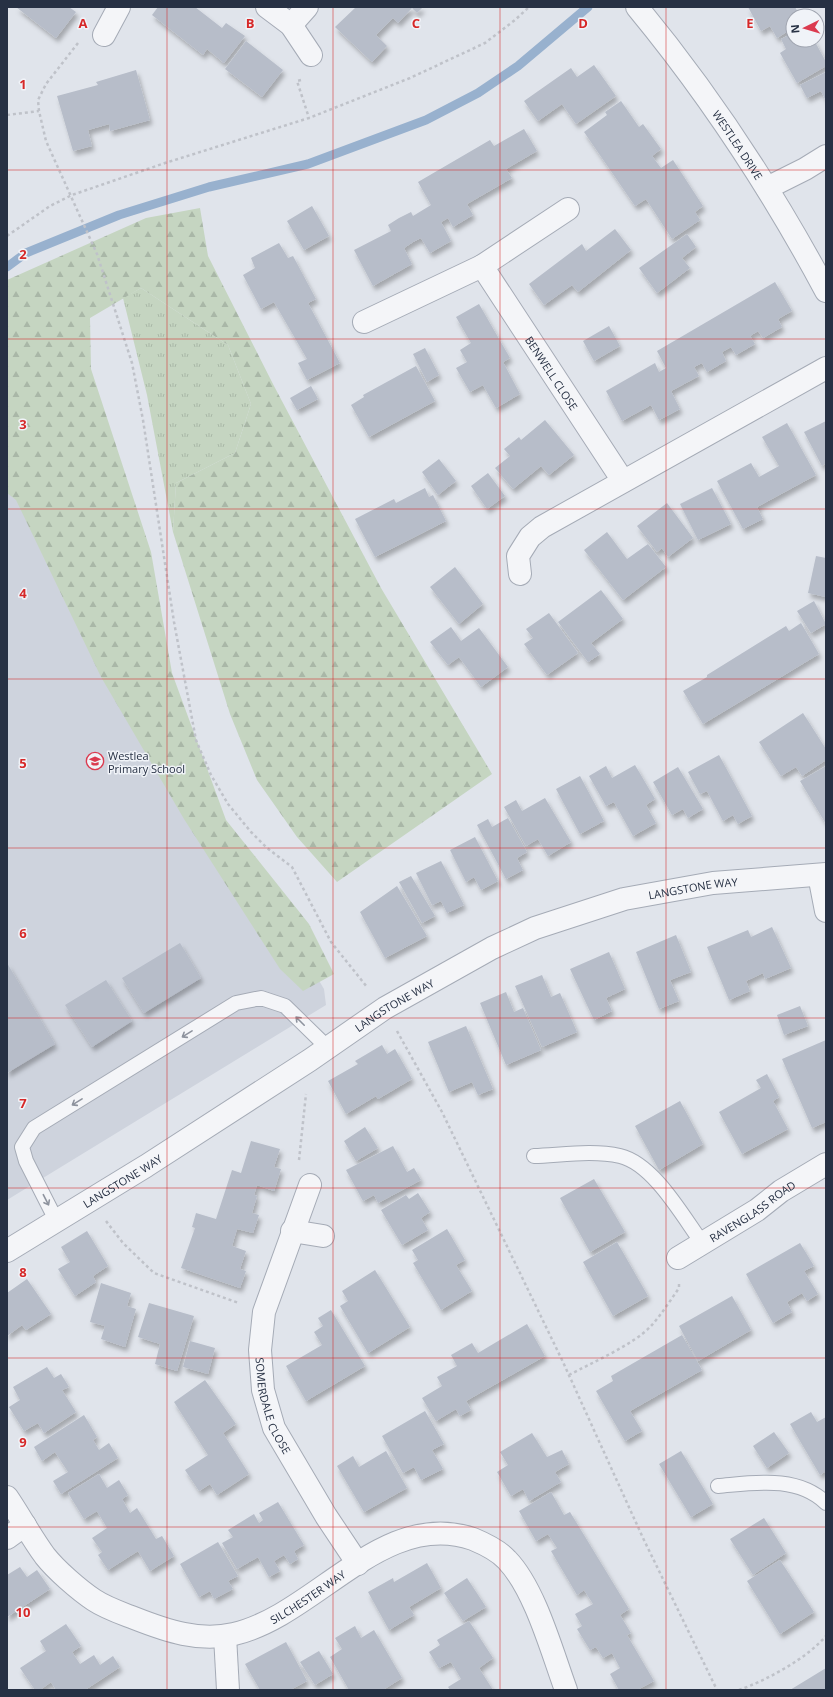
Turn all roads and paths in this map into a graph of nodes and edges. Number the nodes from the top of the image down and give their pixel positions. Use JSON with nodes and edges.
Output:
{"nodes":[{"id":1,"x":119,"y":7,"type":"edge"},
{"id":2,"x":267,"y":7,"type":"edge"},
{"id":3,"x":307,"y":7,"type":"edge"},
{"id":4,"x":529,"y":7,"type":"edge"},
{"id":5,"x":637,"y":7,"type":"edge"},
{"id":6,"x":291,"y":25,"type":"junction"},
{"id":7,"x":104,"y":35,"type":"joint"},
{"id":8,"x":311,"y":55,"type":"joint"},
{"id":9,"x":40,"y":111,"type":"junction"},
{"id":10,"x":7,"y":116,"type":"edge"},
{"id":11,"x":309,"y":118,"type":"junction"},
{"id":12,"x":826,"y":156,"type":"edge"},
{"id":13,"x":767,"y":188,"type":"junction"},
{"id":14,"x":72,"y":196,"type":"junction"},
{"id":15,"x":568,"y":209,"type":"dead end"},
{"id":16,"x":7,"y":236,"type":"edge"},
{"id":17,"x":97,"y":254,"type":"dead end"},
{"id":18,"x":482,"y":266,"type":"junction"},
{"id":19,"x":826,"y":290,"type":"edge"},
{"id":20,"x":364,"y":322,"type":"dead end"},
{"id":21,"x":826,"y":368,"type":"edge"},
{"id":22,"x":623,"y":481,"type":"junction"},
{"id":23,"x":520,"y":574,"type":"dead end"},
{"id":24,"x":822,"y":875,"type":"edge"},
{"id":25,"x":826,"y":911,"type":"edge"},
{"id":26,"x":328,"y":1048,"type":"junction"},
{"id":27,"x":310,"y":1060,"type":"junction"},
{"id":28,"x":534,"y":1156,"type":"dead end"},
{"id":29,"x":826,"y":1164,"type":"edge"},
{"id":30,"x":310,"y":1185,"type":"joint"},
{"id":31,"x":89,"y":1200,"type":"junction"},
{"id":32,"x":56,"y":1220,"type":"junction"},
{"id":33,"x":292,"y":1231,"type":"junction"},
{"id":34,"x":323,"y":1236,"type":"dead end"},
{"id":35,"x":703,"y":1244,"type":"junction"},
{"id":36,"x":7,"y":1251,"type":"edge"},
{"id":37,"x":678,"y":1258,"type":"joint"},
{"id":38,"x":264,"y":1312,"type":"junction"},
{"id":39,"x":569,"y":1375,"type":"dead end"},
{"id":40,"x":718,"y":1486,"type":"dead end"},
{"id":41,"x":7,"y":1497,"type":"edge"},
{"id":42,"x":826,"y":1503,"type":"edge"},
{"id":43,"x":25,"y":1525,"type":"junction"},
{"id":44,"x":7,"y":1538,"type":"edge"},
{"id":45,"x":358,"y":1564,"type":"junction"},
{"id":46,"x":225,"y":1636,"type":"junction"},
{"id":47,"x":826,"y":1636,"type":"edge"},
{"id":48,"x":228,"y":1690,"type":"edge"},
{"id":49,"x":566,"y":1690,"type":"edge"},
{"id":50,"x":739,"y":1690,"type":"edge"}],
"edges":[{"from":1,"to":7,"type":"street"},
{"from":2,"to":6,"type":"street"},
{"from":3,"to":6,"type":"street"},
{"from":4,"to":11,"type":"path"},
{"from":5,"to":13,"type":"street","name":"WESTLEA DRIVE"},
{"from":6,"to":8,"type":"street"},
{"from":7,"to":9,"type":"path"},
{"from":8,"to":11,"type":"path"},
{"from":9,"to":10,"type":"path"},
{"from":9,"to":14,"type":"path"},
{"from":11,"to":14,"type":"path"},
{"from":12,"to":13,"type":"street"},
{"from":13,"to":19,"type":"street","name":"WESTLEA DRIVE"},
{"from":14,"to":16,"type":"path"},
{"from":14,"to":17,"type":"path"},
{"from":15,"to":18,"type":"street"},
{"from":18,"to":20,"type":"street"},
{"from":18,"to":22,"type":"street","name":"BENWELL CLOSE"},
{"from":21,"to":22,"type":"street"},
{"from":22,"to":23,"type":"street"},
{"from":24,"to":25,"type":"street"},
{"from":24,"to":26,"type":"street","name":"LANGSTONE WAY"},
{"from":26,"to":27,"type":"street","name":"LANGSTONE WAY"},
{"from":26,"to":32,"type":"lane","one_way":true},
{"from":27,"to":30,"type":"path"},
{"from":27,"to":31,"type":"street","name":"LANGSTONE WAY"},
{"from":28,"to":35,"type":"lane"},
{"from":29,"to":35,"type":"street","name":"RAVENGLASS ROAD"},
{"from":30,"to":33,"type":"street","name":"SOMERDALE CLOSE"},
{"from":31,"to":32,"type":"street","name":"LANGSTONE WAY"},
{"from":31,"to":38,"type":"path"},
{"from":32,"to":36,"type":"street","name":"LANGSTONE WAY"},
{"from":33,"to":34,"type":"street"},
{"from":33,"to":38,"type":"street","name":"SOMERDALE CLOSE"},
{"from":35,"to":37,"type":"street","name":"RAVENGLASS ROAD"},
{"from":37,"to":39,"type":"path"},
{"from":38,"to":45,"type":"street","name":"SOMERDALE CLOSE"},
{"from":40,"to":42,"type":"lane"},
{"from":41,"to":43,"type":"street","name":"SILCHESTER WAY"},
{"from":43,"to":44,"type":"street"},
{"from":43,"to":46,"type":"street","name":"SILCHESTER WAY"},
{"from":45,"to":46,"type":"street","name":"SILCHESTER WAY"},
{"from":45,"to":49,"type":"street","name":"SILCHESTER WAY"},
{"from":46,"to":48,"type":"street"},
{"from":47,"to":50,"type":"path"}]}
